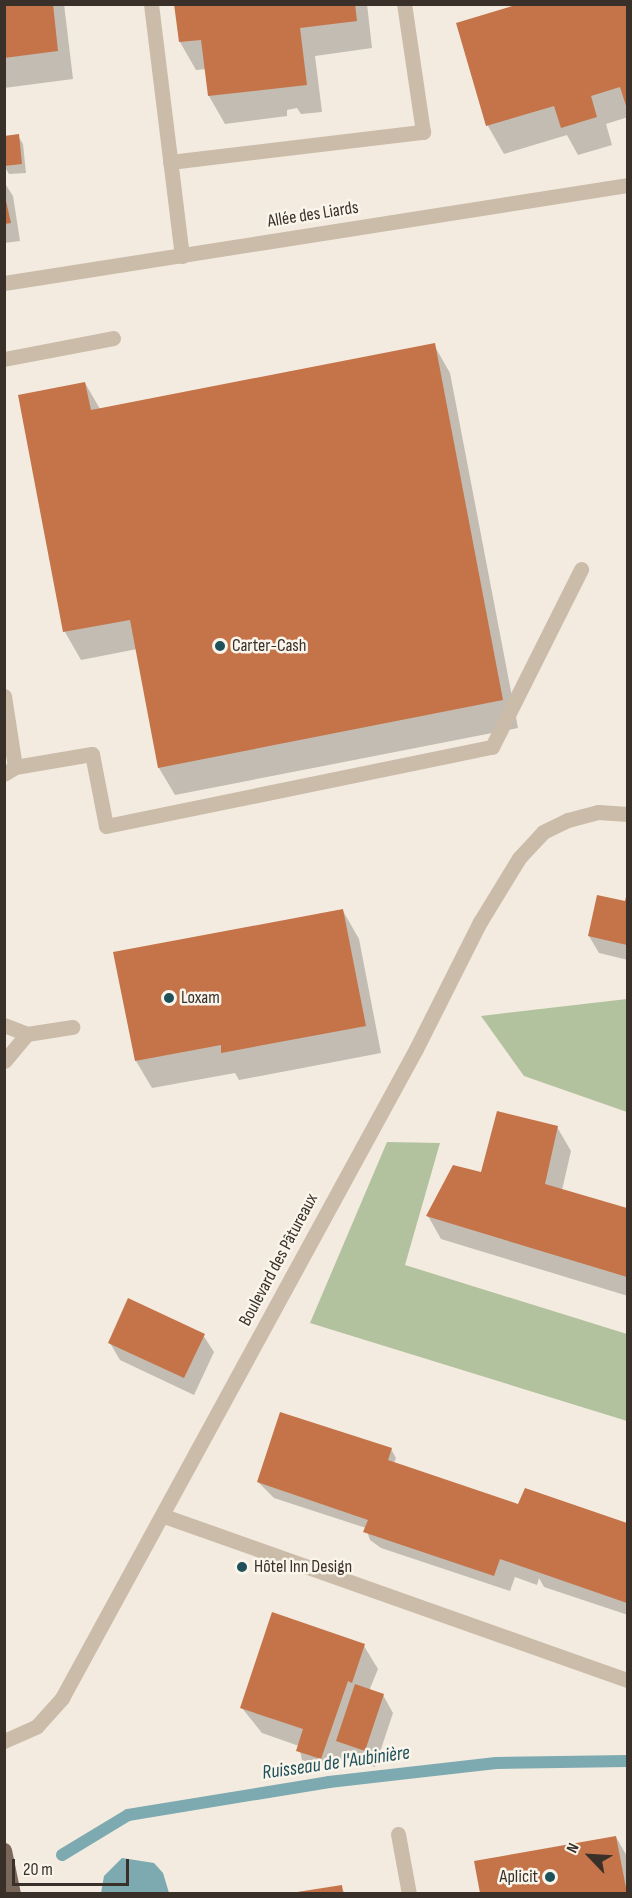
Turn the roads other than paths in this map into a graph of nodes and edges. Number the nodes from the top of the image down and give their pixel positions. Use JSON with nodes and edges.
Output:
{"nodes":[{"id":1,"x":151,"y":4,"type":"edge"},
{"id":2,"x":404,"y":4,"type":"edge"},
{"id":3,"x":170,"y":162,"type":"junction"},
{"id":4,"x":627,"y":185,"type":"edge"},
{"id":5,"x":182,"y":256,"type":"junction"},
{"id":6,"x":4,"y":283,"type":"edge"},
{"id":7,"x":113,"y":338,"type":"dead end"},
{"id":8,"x":4,"y":359,"type":"edge"},
{"id":9,"x":581,"y":569,"type":"dead end"},
{"id":10,"x":4,"y":696,"type":"edge"},
{"id":11,"x":10,"y":770,"type":"edge"},
{"id":12,"x":627,"y":814,"type":"edge"},
{"id":13,"x":4,"y":1025,"type":"edge"},
{"id":14,"x":72,"y":1027,"type":"dead end"},
{"id":15,"x":27,"y":1034,"type":"junction"},
{"id":16,"x":4,"y":1061,"type":"edge"},
{"id":17,"x":164,"y":1516,"type":"junction"},
{"id":18,"x":627,"y":1680,"type":"edge"},
{"id":19,"x":4,"y":1741,"type":"edge"},
{"id":20,"x":398,"y":1834,"type":"dead end"},
{"id":21,"x":4,"y":1850,"type":"edge"},
{"id":22,"x":13,"y":1893,"type":"edge"},
{"id":23,"x":410,"y":1893,"type":"edge"}],
"edges":[{"from":1,"to":3,"type":"street"},
{"from":2,"to":3,"type":"street"},
{"from":3,"to":5,"type":"street"},
{"from":4,"to":5,"type":"street","name":"Allée des Liards"},
{"from":5,"to":6,"type":"street","name":"Allée des Liards"},
{"from":7,"to":8,"type":"street"},
{"from":9,"to":11,"type":"street"},
{"from":10,"to":11,"type":"street"},
{"from":12,"to":17,"type":"street","name":"Boulevard des Pâtureaux"},
{"from":13,"to":15,"type":"street"},
{"from":14,"to":15,"type":"street"},
{"from":15,"to":16,"type":"street"},
{"from":17,"to":18,"type":"street"},
{"from":17,"to":19,"type":"street","name":"Boulevard des Pâtureaux"},
{"from":20,"to":23,"type":"street"},
{"from":21,"to":22,"type":"main road"}]}
